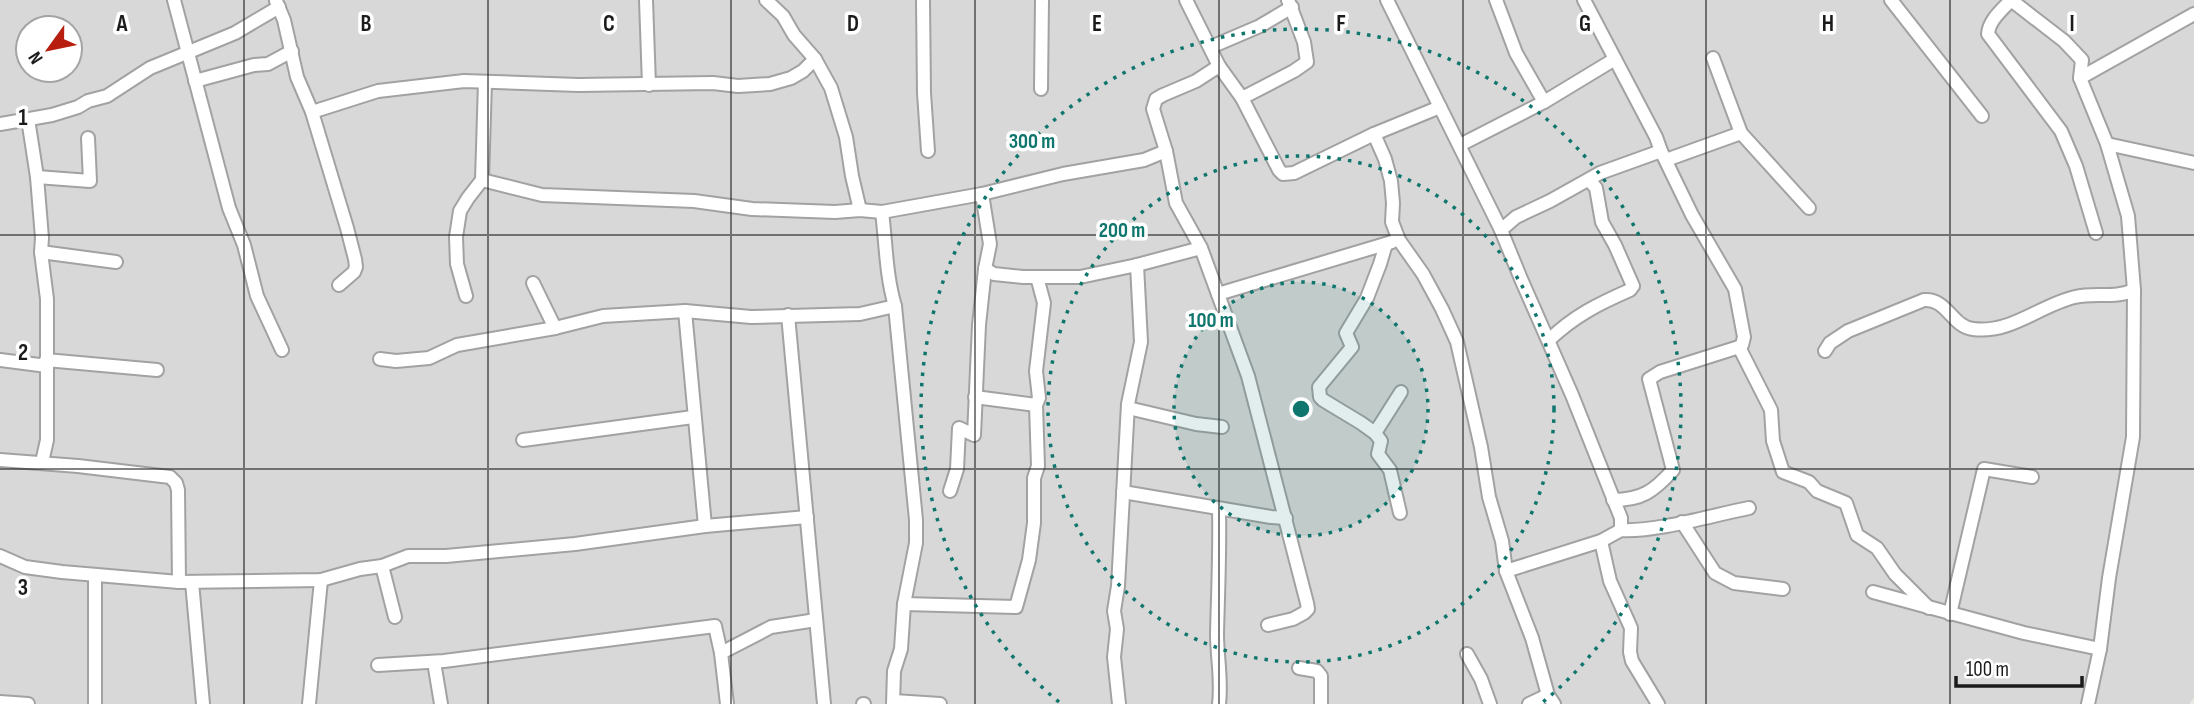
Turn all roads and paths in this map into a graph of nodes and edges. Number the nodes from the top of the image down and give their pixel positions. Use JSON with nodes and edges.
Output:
{"nodes":[{"id":1,"x":174,"y":0,"type":"edge"},
{"id":2,"x":646,"y":0,"type":"edge"},
{"id":3,"x":766,"y":0,"type":"edge"},
{"id":4,"x":923,"y":0,"type":"edge"},
{"id":5,"x":1042,"y":0,"type":"edge"},
{"id":6,"x":1186,"y":0,"type":"edge"},
{"id":7,"x":1387,"y":0,"type":"edge"},
{"id":8,"x":1496,"y":0,"type":"edge"},
{"id":9,"x":1584,"y":0,"type":"edge"},
{"id":10,"x":1891,"y":0,"type":"edge"},
{"id":11,"x":2011,"y":0,"type":"edge"},
{"id":12,"x":278,"y":4,"type":"edge"},
{"id":13,"x":1290,"y":4,"type":"edge"},
{"id":14,"x":2194,"y":14,"type":"edge"},
{"id":15,"x":1211,"y":47,"type":"junction"},
{"id":16,"x":292,"y":51,"type":"junction"},
{"id":17,"x":186,"y":52,"type":"junction"},
{"id":18,"x":1713,"y":58,"type":"dead end"},
{"id":19,"x":815,"y":59,"type":"junction"},
{"id":20,"x":1615,"y":59,"type":"junction"},
{"id":21,"x":1219,"y":66,"type":"junction"},
{"id":22,"x":2080,"y":78,"type":"junction"},
{"id":23,"x":195,"y":82,"type":"junction"},
{"id":24,"x":485,"y":82,"type":"junction"},
{"id":25,"x":649,"y":85,"type":"junction"},
{"id":26,"x":1041,"y":89,"type":"dead end"},
{"id":27,"x":1242,"y":99,"type":"junction"},
{"id":28,"x":1438,"y":101,"type":"junction"},
{"id":29,"x":1544,"y":102,"type":"junction"},
{"id":30,"x":312,"y":112,"type":"junction"},
{"id":31,"x":1982,"y":116,"type":"dead end"},
{"id":32,"x":28,"y":119,"type":"junction"},
{"id":33,"x":0,"y":124,"type":"edge"},
{"id":34,"x":1741,"y":133,"type":"junction"},
{"id":35,"x":1374,"y":134,"type":"junction"},
{"id":36,"x":88,"y":138,"type":"dead end"},
{"id":37,"x":2107,"y":144,"type":"junction"},
{"id":38,"x":1460,"y":145,"type":"junction"},
{"id":39,"x":928,"y":151,"type":"dead end"},
{"id":40,"x":1166,"y":151,"type":"junction"},
{"id":41,"x":1664,"y":156,"type":"junction"},
{"id":42,"x":2194,"y":163,"type":"edge"},
{"id":43,"x":37,"y":177,"type":"junction"},
{"id":44,"x":482,"y":180,"type":"junction"},
{"id":45,"x":1589,"y":180,"type":"junction"},
{"id":46,"x":982,"y":194,"type":"junction"},
{"id":47,"x":1809,"y":208,"type":"dead end"},
{"id":48,"x":860,"y":210,"type":"junction"},
{"id":49,"x":882,"y":212,"type":"junction"},
{"id":50,"x":1502,"y":230,"type":"junction"},
{"id":51,"x":2096,"y":233,"type":"dead end"},
{"id":52,"x":1399,"y":240,"type":"junction"},
{"id":53,"x":1385,"y":244,"type":"junction"},
{"id":54,"x":1201,"y":248,"type":"junction"},
{"id":55,"x":41,"y":253,"type":"junction"},
{"id":56,"x":116,"y":262,"type":"dead end"},
{"id":57,"x":1137,"y":265,"type":"junction"},
{"id":58,"x":985,"y":269,"type":"junction"},
{"id":59,"x":1037,"y":277,"type":"junction"},
{"id":60,"x":533,"y":283,"type":"dead end"},
{"id":61,"x":339,"y":285,"type":"dead end"},
{"id":62,"x":2134,"y":290,"type":"junction"},
{"id":63,"x":1218,"y":293,"type":"junction"},
{"id":64,"x":466,"y":296,"type":"dead end"},
{"id":65,"x":895,"y":306,"type":"junction"},
{"id":66,"x":684,"y":311,"type":"junction"},
{"id":67,"x":788,"y":314,"type":"junction"},
{"id":68,"x":555,"y":328,"type":"junction"},
{"id":69,"x":1549,"y":340,"type":"junction"},
{"id":70,"x":1739,"y":347,"type":"junction"},
{"id":71,"x":282,"y":350,"type":"dead end"},
{"id":72,"x":1825,"y":351,"type":"dead end"},
{"id":73,"x":380,"y":359,"type":"dead end"},
{"id":74,"x":0,"y":360,"type":"edge"},
{"id":75,"x":47,"y":363,"type":"junction"},
{"id":76,"x":157,"y":370,"type":"dead end"},
{"id":77,"x":1401,"y":392,"type":"dead end"},
{"id":78,"x":975,"y":397,"type":"junction"},
{"id":79,"x":1036,"y":405,"type":"junction"},
{"id":80,"x":1128,"y":408,"type":"junction"},
{"id":81,"x":693,"y":417,"type":"junction"},
{"id":82,"x":1222,"y":427,"type":"dead end"},
{"id":83,"x":1375,"y":433,"type":"junction"},
{"id":84,"x":523,"y":440,"type":"dead end"},
{"id":85,"x":0,"y":460,"type":"edge"},
{"id":86,"x":47,"y":463,"type":"junction"},
{"id":87,"x":2032,"y":477,"type":"dead end"},
{"id":88,"x":950,"y":491,"type":"dead end"},
{"id":89,"x":1123,"y":492,"type":"junction"},
{"id":90,"x":1613,"y":500,"type":"junction"},
{"id":91,"x":1749,"y":508,"type":"dead end"},
{"id":92,"x":1219,"y":509,"type":"junction"},
{"id":93,"x":1400,"y":513,"type":"dead end"},
{"id":94,"x":807,"y":517,"type":"junction"},
{"id":95,"x":1286,"y":518,"type":"junction"},
{"id":96,"x":1682,"y":522,"type":"junction"},
{"id":97,"x":705,"y":526,"type":"junction"},
{"id":98,"x":1621,"y":530,"type":"junction"},
{"id":99,"x":1601,"y":541,"type":"junction"},
{"id":100,"x":0,"y":556,"type":"edge"},
{"id":101,"x":382,"y":566,"type":"junction"},
{"id":102,"x":1506,"y":571,"type":"junction"},
{"id":103,"x":95,"y":575,"type":"junction"},
{"id":104,"x":321,"y":580,"type":"junction"},
{"id":105,"x":186,"y":582,"type":"junction"},
{"id":106,"x":1783,"y":589,"type":"dead end"},
{"id":107,"x":1873,"y":592,"type":"dead end"},
{"id":108,"x":904,"y":604,"type":"junction"},
{"id":109,"x":1930,"y":608,"type":"junction"},
{"id":110,"x":1950,"y":614,"type":"junction"},
{"id":111,"x":395,"y":617,"type":"dead end"},
{"id":112,"x":817,"y":620,"type":"junction"},
{"id":113,"x":1268,"y":625,"type":"dead end"},
{"id":114,"x":2100,"y":649,"type":"junction"},
{"id":115,"x":721,"y":653,"type":"junction"},
{"id":116,"x":1467,"y":654,"type":"dead end"},
{"id":117,"x":434,"y":662,"type":"junction"},
{"id":118,"x":378,"y":664,"type":"dead end"},
{"id":119,"x":1299,"y":668,"type":"dead end"},
{"id":120,"x":1551,"y":699,"type":"edge"},
{"id":121,"x":33,"y":701,"type":"edge"},
{"id":122,"x":0,"y":702,"type":"edge"},
{"id":123,"x":893,"y":703,"type":"edge"},
{"id":124,"x":95,"y":704,"type":"edge"},
{"id":125,"x":203,"y":704,"type":"edge"},
{"id":126,"x":309,"y":704,"type":"edge"},
{"id":127,"x":441,"y":704,"type":"edge"},
{"id":128,"x":727,"y":704,"type":"edge"},
{"id":129,"x":824,"y":704,"type":"edge"},
{"id":130,"x":940,"y":704,"type":"edge"},
{"id":131,"x":1119,"y":704,"type":"edge"},
{"id":132,"x":1219,"y":704,"type":"edge"},
{"id":133,"x":1321,"y":704,"type":"edge"},
{"id":134,"x":1490,"y":704,"type":"edge"},
{"id":135,"x":1529,"y":704,"type":"edge"},
{"id":136,"x":1658,"y":704,"type":"edge"},
{"id":137,"x":2088,"y":704,"type":"edge"}],
"edges":[{"from":1,"to":17,"type":"street"},
{"from":2,"to":25,"type":"street"},
{"from":3,"to":19,"type":"street"},
{"from":4,"to":39,"type":"street"},
{"from":5,"to":26,"type":"street"},
{"from":6,"to":15,"type":"street"},
{"from":7,"to":28,"type":"street"},
{"from":8,"to":29,"type":"street"},
{"from":9,"to":20,"type":"street"},
{"from":10,"to":31,"type":"street"},
{"from":11,"to":22,"type":"street"},
{"from":11,"to":51,"type":"street"},
{"from":12,"to":16,"type":"street"},
{"from":12,"to":17,"type":"street"},
{"from":13,"to":15,"type":"street"},
{"from":13,"to":27,"type":"street"},
{"from":14,"to":22,"type":"street"},
{"from":15,"to":21,"type":"street"},
{"from":16,"to":23,"type":"street"},
{"from":16,"to":30,"type":"street"},
{"from":17,"to":23,"type":"street"},
{"from":17,"to":32,"type":"street"},
{"from":18,"to":34,"type":"street"},
{"from":19,"to":25,"type":"street"},
{"from":19,"to":48,"type":"street"},
{"from":20,"to":29,"type":"street"},
{"from":20,"to":41,"type":"street"},
{"from":21,"to":27,"type":"street"},
{"from":21,"to":40,"type":"street"},
{"from":22,"to":37,"type":"street"},
{"from":23,"to":71,"type":"street"},
{"from":24,"to":25,"type":"street"},
{"from":24,"to":30,"type":"street"},
{"from":24,"to":44,"type":"street"},
{"from":27,"to":35,"type":"street"},
{"from":28,"to":35,"type":"street"},
{"from":28,"to":38,"type":"street"},
{"from":29,"to":38,"type":"street"},
{"from":30,"to":61,"type":"street"},
{"from":32,"to":33,"type":"street"},
{"from":32,"to":43,"type":"street"},
{"from":34,"to":41,"type":"street"},
{"from":34,"to":47,"type":"street"},
{"from":35,"to":52,"type":"street"},
{"from":36,"to":43,"type":"street"},
{"from":37,"to":42,"type":"street"},
{"from":37,"to":62,"type":"street"},
{"from":38,"to":50,"type":"street"},
{"from":40,"to":46,"type":"street"},
{"from":40,"to":54,"type":"street"},
{"from":41,"to":45,"type":"street"},
{"from":41,"to":70,"type":"street"},
{"from":43,"to":55,"type":"street"},
{"from":44,"to":48,"type":"street"},
{"from":44,"to":64,"type":"street"},
{"from":45,"to":50,"type":"street"},
{"from":45,"to":69,"type":"street"},
{"from":46,"to":49,"type":"street"},
{"from":46,"to":58,"type":"street"},
{"from":48,"to":49,"type":"street"},
{"from":49,"to":65,"type":"street"},
{"from":50,"to":69,"type":"street"},
{"from":52,"to":53,"type":"street"},
{"from":52,"to":102,"type":"street"},
{"from":53,"to":63,"type":"street"},
{"from":53,"to":83,"type":"street"},
{"from":54,"to":57,"type":"street"},
{"from":54,"to":63,"type":"street"},
{"from":55,"to":56,"type":"street"},
{"from":55,"to":75,"type":"street"},
{"from":57,"to":59,"type":"street"},
{"from":57,"to":80,"type":"street"},
{"from":58,"to":59,"type":"street"},
{"from":58,"to":78,"type":"street"},
{"from":59,"to":79,"type":"street"},
{"from":60,"to":68,"type":"street"},
{"from":62,"to":72,"type":"street"},
{"from":62,"to":114,"type":"street"},
{"from":63,"to":95,"type":"street"},
{"from":65,"to":67,"type":"street"},
{"from":65,"to":108,"type":"street"},
{"from":66,"to":67,"type":"street"},
{"from":66,"to":68,"type":"street"},
{"from":66,"to":81,"type":"street"},
{"from":67,"to":94,"type":"street"},
{"from":68,"to":73,"type":"street"},
{"from":69,"to":90,"type":"street"},
{"from":70,"to":90,"type":"street"},
{"from":70,"to":109,"type":"street"},
{"from":74,"to":75,"type":"street"},
{"from":75,"to":76,"type":"street"},
{"from":75,"to":86,"type":"street"},
{"from":77,"to":83,"type":"street"},
{"from":78,"to":79,"type":"street"},
{"from":78,"to":88,"type":"street"},
{"from":79,"to":108,"type":"street"},
{"from":80,"to":82,"type":"street"},
{"from":80,"to":89,"type":"street"},
{"from":81,"to":84,"type":"street"},
{"from":81,"to":97,"type":"street"},
{"from":83,"to":93,"type":"street"},
{"from":85,"to":86,"type":"street"},
{"from":86,"to":105,"type":"street"},
{"from":87,"to":110,"type":"street"},
{"from":89,"to":92,"type":"street"},
{"from":89,"to":131,"type":"street"},
{"from":90,"to":98,"type":"street"},
{"from":91,"to":96,"type":"street"},
{"from":92,"to":95,"type":"street"},
{"from":92,"to":132,"type":"street"},
{"from":94,"to":97,"type":"street"},
{"from":94,"to":112,"type":"street"},
{"from":95,"to":113,"type":"street"},
{"from":96,"to":98,"type":"street"},
{"from":96,"to":106,"type":"street"},
{"from":97,"to":101,"type":"street"},
{"from":98,"to":99,"type":"street"},
{"from":99,"to":102,"type":"street"},
{"from":99,"to":136,"type":"street"},
{"from":100,"to":103,"type":"street"},
{"from":101,"to":104,"type":"street"},
{"from":101,"to":111,"type":"street"},
{"from":102,"to":120,"type":"street"},
{"from":103,"to":105,"type":"street"},
{"from":103,"to":124,"type":"street"},
{"from":104,"to":105,"type":"street"},
{"from":104,"to":126,"type":"street"},
{"from":105,"to":125,"type":"street"},
{"from":107,"to":109,"type":"street"},
{"from":108,"to":123,"type":"street"},
{"from":109,"to":110,"type":"street"},
{"from":110,"to":114,"type":"street"},
{"from":112,"to":115,"type":"street"},
{"from":112,"to":129,"type":"street"},
{"from":114,"to":137,"type":"street"},
{"from":115,"to":117,"type":"street"},
{"from":115,"to":128,"type":"street"},
{"from":116,"to":134,"type":"street"},
{"from":117,"to":118,"type":"street"},
{"from":117,"to":127,"type":"street"},
{"from":119,"to":133,"type":"street"},
{"from":120,"to":135,"type":"street"},
{"from":121,"to":122,"type":"street"},
{"from":123,"to":130,"type":"street"}]}
